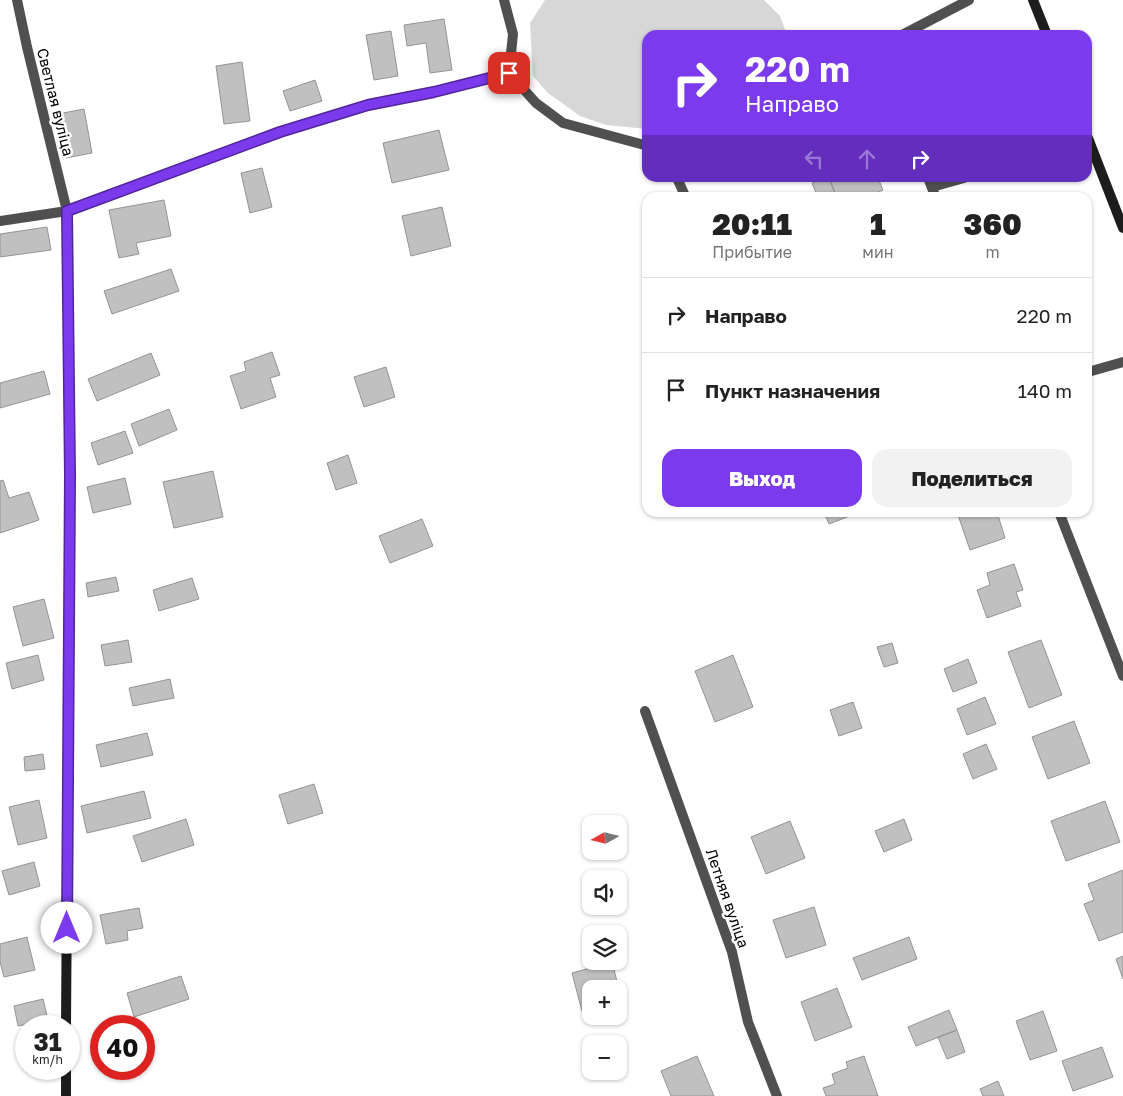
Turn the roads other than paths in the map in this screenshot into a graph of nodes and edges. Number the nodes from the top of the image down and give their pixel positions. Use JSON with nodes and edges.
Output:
{"nodes":[{"id":1,"x":17,"y":0,"type":"edge"},
{"id":2,"x":504,"y":0,"type":"edge"},
{"id":3,"x":969,"y":0,"type":"edge"},
{"id":4,"x":1033,"y":0,"type":"edge"},
{"id":5,"x":912,"y":30,"type":"edge"},
{"id":6,"x":1045,"y":30,"type":"edge"},
{"id":7,"x":509,"y":73,"type":"junction"},
{"id":8,"x":642,"y":144,"type":"edge"},
{"id":9,"x":1092,"y":150,"type":"edge"},
{"id":10,"x":67,"y":211,"type":"junction"},
{"id":11,"x":0,"y":221,"type":"edge"},
{"id":12,"x":1123,"y":228,"type":"edge"},
{"id":13,"x":1123,"y":362,"type":"edge"},
{"id":14,"x":1092,"y":371,"type":"edge"},
{"id":15,"x":1061,"y":517,"type":"edge"},
{"id":16,"x":1120,"y":659,"type":"edge"},
{"id":17,"x":1123,"y":676,"type":"edge"},
{"id":18,"x":645,"y":711,"type":"dead end"},
{"id":19,"x":66,"y":1015,"type":"edge"},
{"id":20,"x":66,"y":1080,"type":"edge"},
{"id":21,"x":66,"y":1096,"type":"edge"},
{"id":22,"x":777,"y":1096,"type":"edge"}],
"edges":[{"from":1,"to":10,"type":"street","name":"Светлая вуліца"},
{"from":2,"to":7,"type":"street"},
{"from":3,"to":5,"type":"street"},
{"from":4,"to":6,"type":"street"},
{"from":7,"to":8,"type":"street"},
{"from":7,"to":10,"type":"street"},
{"from":9,"to":12,"type":"street"},
{"from":10,"to":11,"type":"street"},
{"from":10,"to":19,"type":"street"},
{"from":13,"to":14,"type":"street"},
{"from":15,"to":16,"type":"street"},
{"from":16,"to":17,"type":"street"},
{"from":18,"to":22,"type":"street","name":"Летняя вуліца"},
{"from":20,"to":21,"type":"street"}]}
